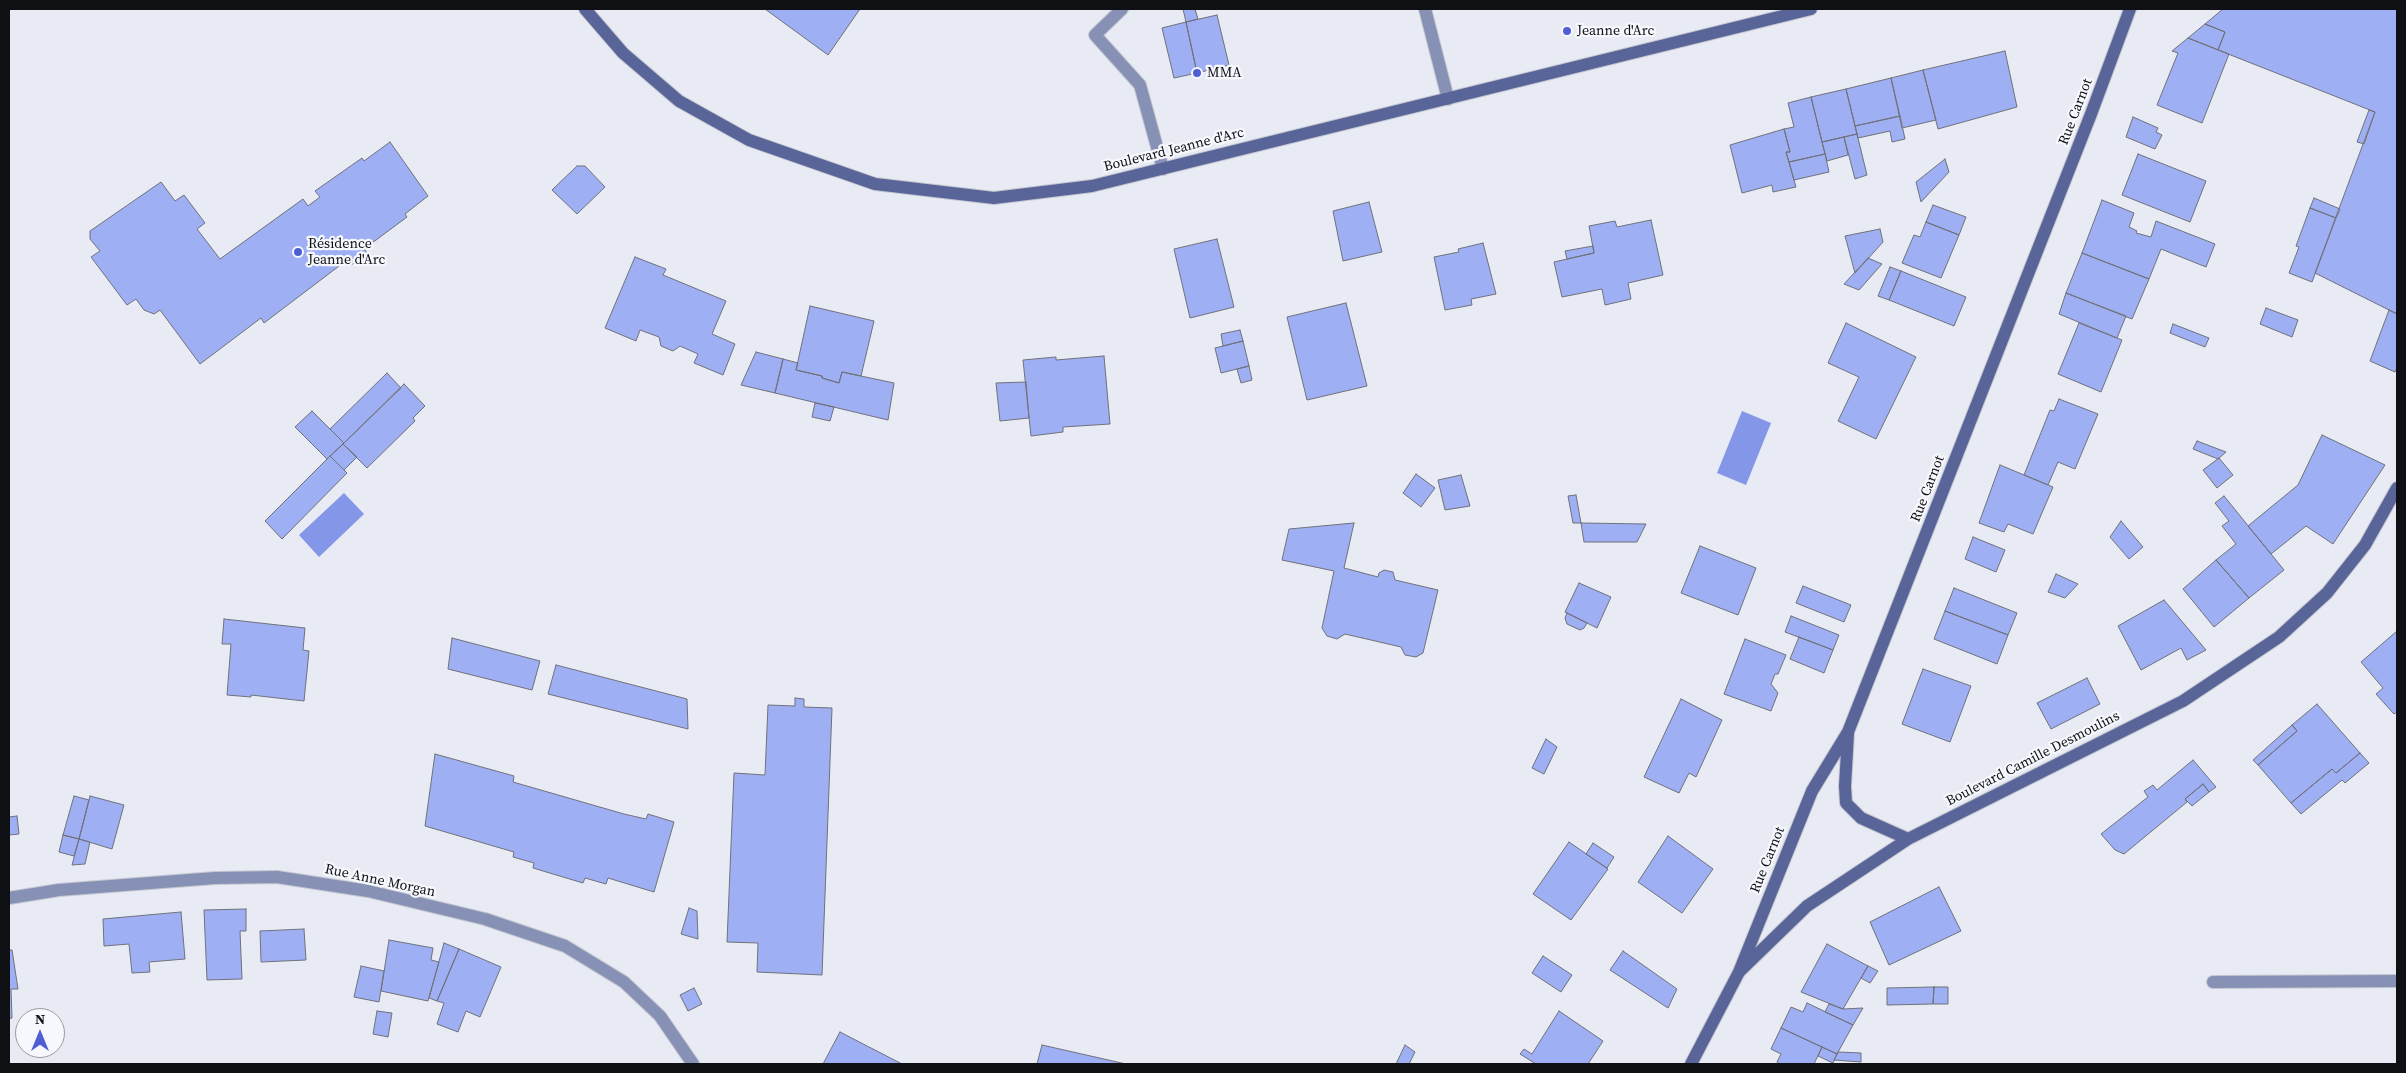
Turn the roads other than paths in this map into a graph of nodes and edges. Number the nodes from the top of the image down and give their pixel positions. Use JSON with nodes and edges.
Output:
{"nodes":[{"id":1,"x":585,"y":9,"type":"edge"},
{"id":2,"x":1122,"y":9,"type":"edge"},
{"id":3,"x":1425,"y":9,"type":"edge"},
{"id":4,"x":1812,"y":9,"type":"edge"},
{"id":5,"x":2130,"y":9,"type":"edge"},
{"id":6,"x":1448,"y":99,"type":"junction"},
{"id":7,"x":1163,"y":168,"type":"junction"},
{"id":8,"x":2397,"y":488,"type":"edge"},
{"id":9,"x":1848,"y":732,"type":"junction"},
{"id":10,"x":1908,"y":839,"type":"junction"},
{"id":11,"x":9,"y":898,"type":"edge"},
{"id":12,"x":1739,"y":972,"type":"junction"},
{"id":13,"x":2397,"y":981,"type":"edge"},
{"id":14,"x":2214,"y":982,"type":"dead end"},
{"id":15,"x":693,"y":1064,"type":"edge"},
{"id":16,"x":1691,"y":1064,"type":"edge"}],
"edges":[{"from":1,"to":7,"type":"street","name":"Boulevard Jeanne d'Arc"},
{"from":2,"to":7,"type":"street"},
{"from":3,"to":6,"type":"street"},
{"from":4,"to":6,"type":"street","name":"Boulevard Jeanne d'Arc"},
{"from":5,"to":9,"type":"street","name":"Rue Carnot"},
{"from":6,"to":7,"type":"street","name":"Boulevard Jeanne d'Arc"},
{"from":8,"to":10,"type":"street","name":"Boulevard Camille Desmoulins"},
{"from":9,"to":10,"type":"street"},
{"from":9,"to":12,"type":"street","name":"Rue Carnot"},
{"from":10,"to":12,"type":"street","name":"Boulevard Camille Desmoulins"},
{"from":11,"to":15,"type":"street","name":"Rue Anne Morgan"},
{"from":12,"to":16,"type":"street","name":"Boulevard Camille Desmoulins"},
{"from":13,"to":14,"type":"street"}]}
